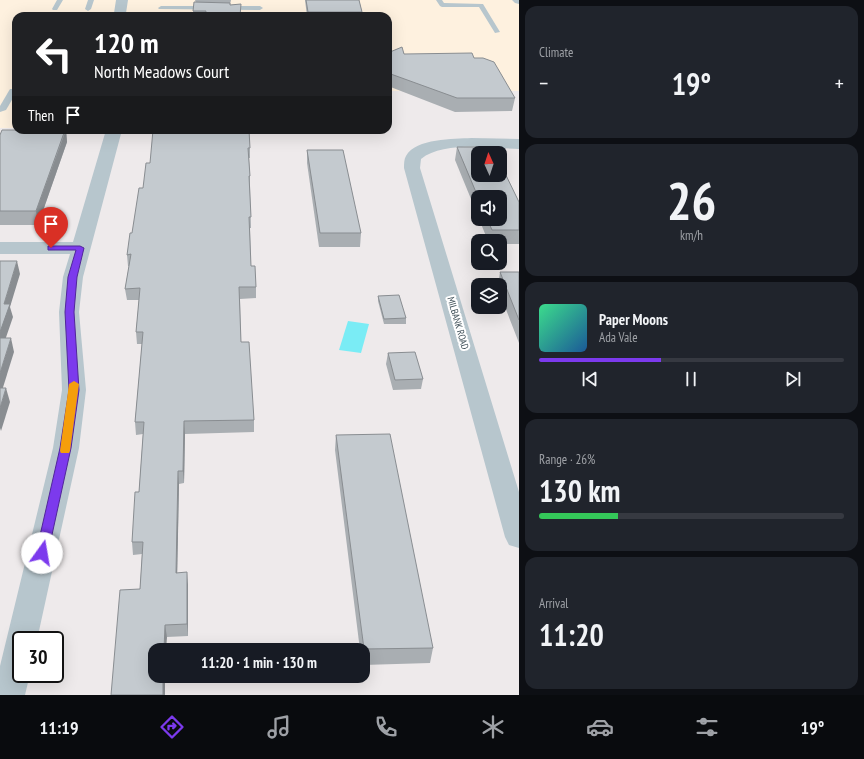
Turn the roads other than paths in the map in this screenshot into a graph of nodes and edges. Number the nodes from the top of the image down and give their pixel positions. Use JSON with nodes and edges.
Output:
{"nodes":[{"id":1,"x":60,"y":0,"type":"edge"},
{"id":2,"x":91,"y":0,"type":"edge"},
{"id":3,"x":122,"y":0,"type":"edge"},
{"id":4,"x":259,"y":0,"type":"edge"},
{"id":5,"x":439,"y":0,"type":"edge"},
{"id":6,"x":170,"y":1,"type":"edge"},
{"id":7,"x":161,"y":8,"type":"junction"},
{"id":8,"x":260,"y":8,"type":"junction"},
{"id":9,"x":55,"y":9,"type":"dead end"},
{"id":10,"x":88,"y":9,"type":"dead end"},
{"id":11,"x":120,"y":12,"type":"edge"},
{"id":12,"x":157,"y":12,"type":"edge"},
{"id":13,"x":260,"y":12,"type":"edge"},
{"id":14,"x":497,"y":32,"type":"dead end"},
{"id":15,"x":12,"y":93,"type":"edge"},
{"id":16,"x":0,"y":110,"type":"edge"},
{"id":17,"x":113,"y":134,"type":"edge"},
{"id":18,"x":519,"y":144,"type":"edge"},
{"id":19,"x":0,"y":248,"type":"edge"},
{"id":20,"x":80,"y":248,"type":"junction"},
{"id":21,"x":519,"y":537,"type":"edge"},
{"id":22,"x":24,"y":631,"type":"edge"},
{"id":23,"x":12,"y":682,"type":"edge"},
{"id":24,"x":9,"y":695,"type":"edge"}],
"edges":[{"from":1,"to":9,"type":"lane"},
{"from":2,"to":10,"type":"lane"},
{"from":3,"to":11,"type":"street"},
{"from":4,"to":8,"type":"lane"},
{"from":5,"to":14,"type":"lane"},
{"from":6,"to":7,"type":"lane"},
{"from":7,"to":8,"type":"lane"},
{"from":7,"to":12,"type":"lane"},
{"from":8,"to":13,"type":"lane"},
{"from":15,"to":16,"type":"lane"},
{"from":17,"to":20,"type":"street"},
{"from":18,"to":21,"type":"street","name":"MILBANK ROAD"},
{"from":19,"to":20,"type":"street"},
{"from":20,"to":22,"type":"street"},
{"from":23,"to":24,"type":"street"}]}
